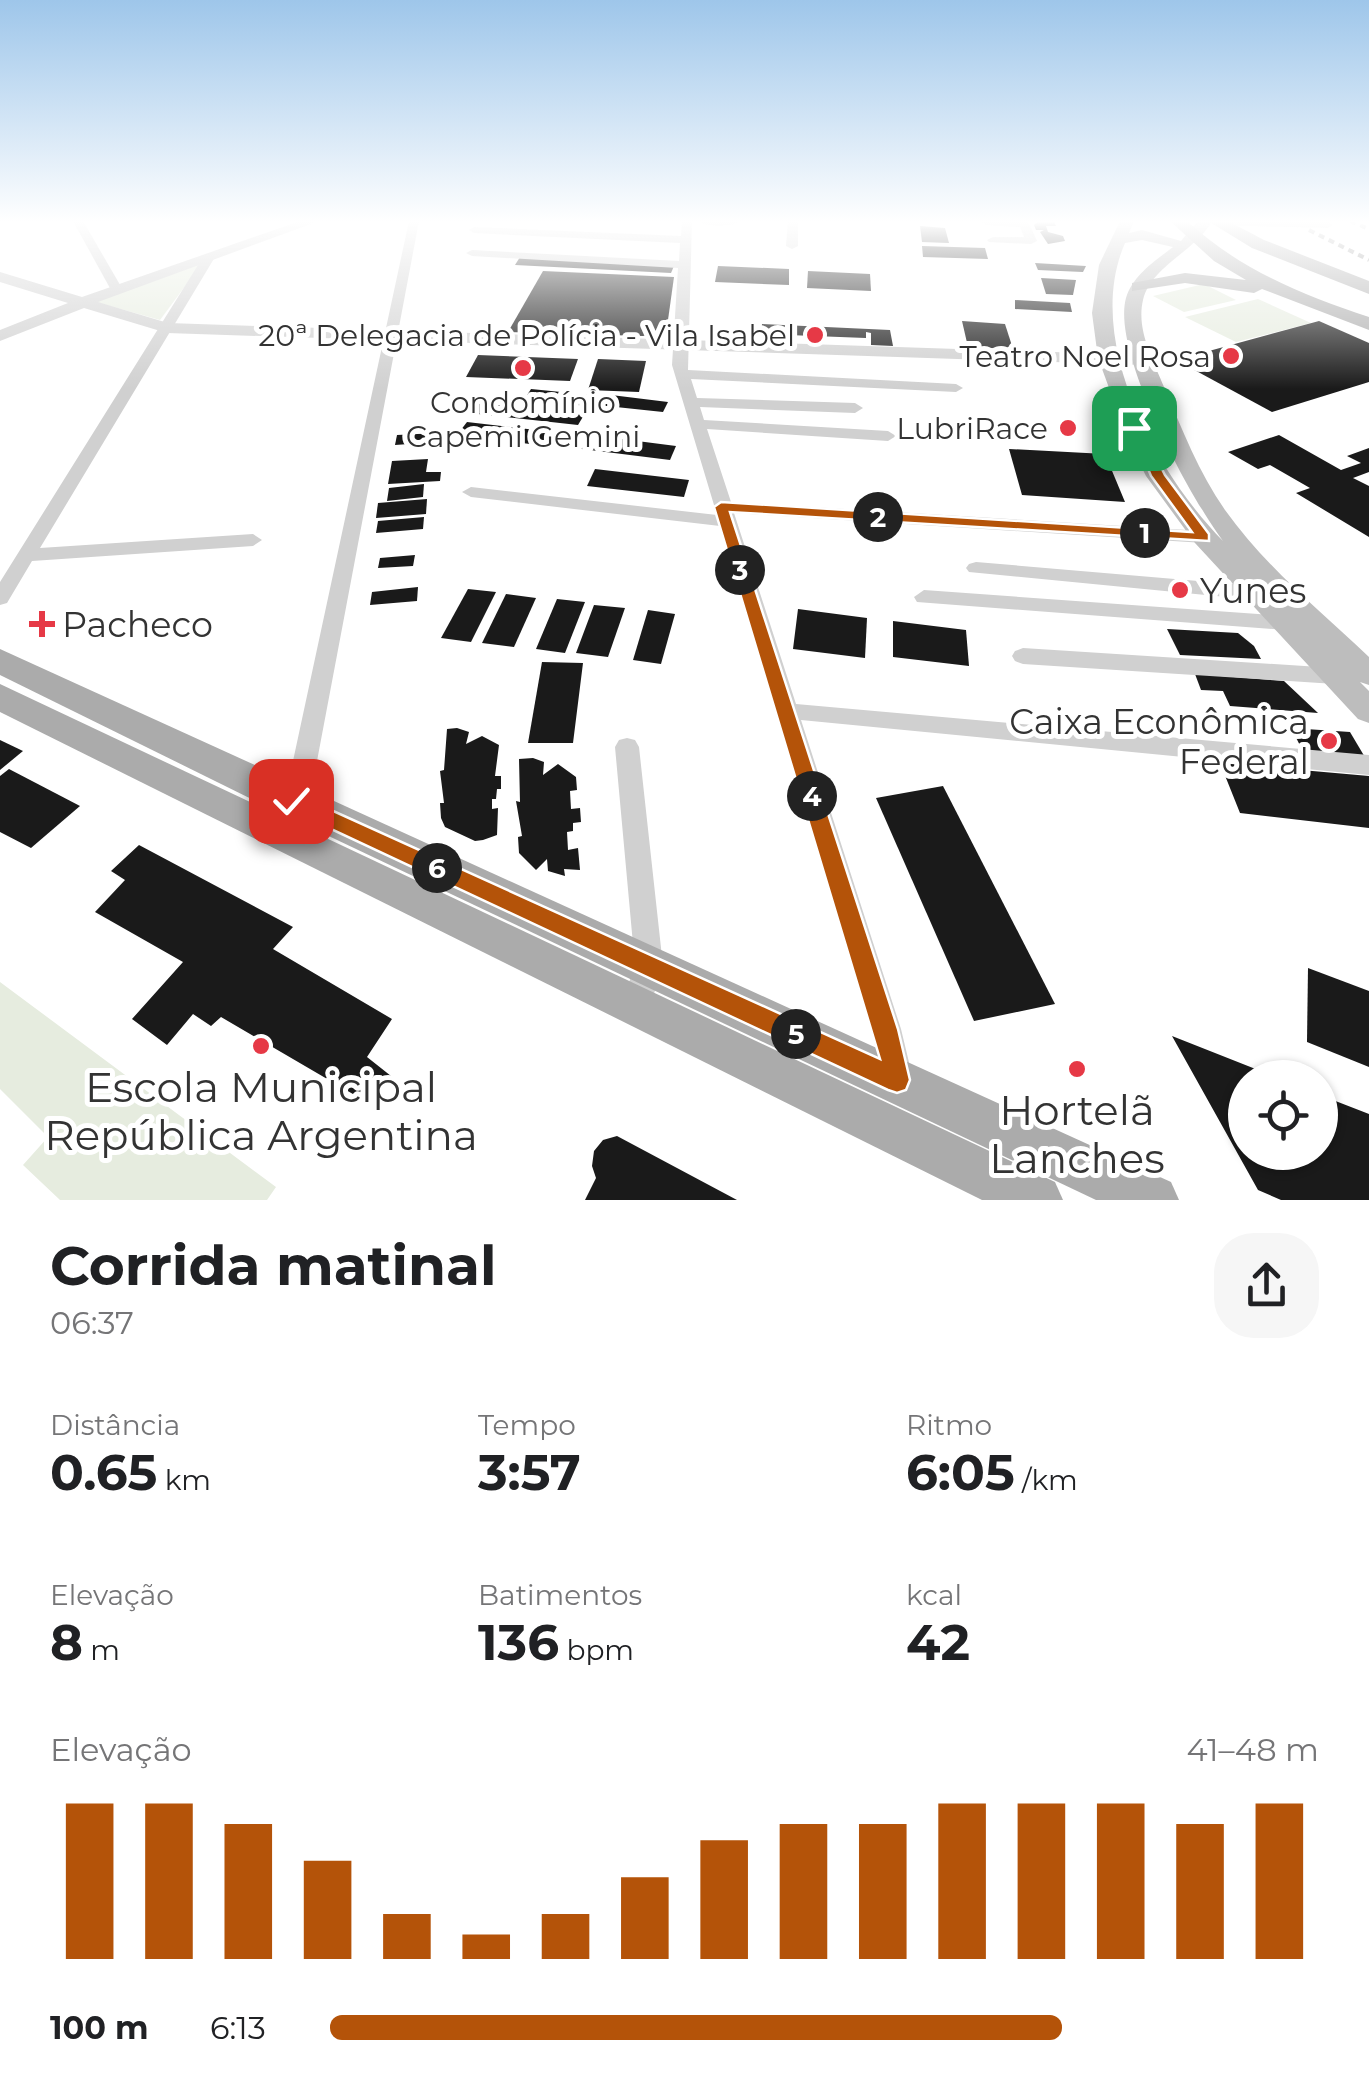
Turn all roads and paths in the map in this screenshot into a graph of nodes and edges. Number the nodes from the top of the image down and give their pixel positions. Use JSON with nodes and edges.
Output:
{"nodes":[{"id":1,"x":110,"y":277,"type":"edge"},
{"id":2,"x":153,"y":277,"type":"edge"},
{"id":3,"x":197,"y":277,"type":"edge"},
{"id":4,"x":403,"y":277,"type":"edge"},
{"id":5,"x":682,"y":277,"type":"edge"},
{"id":6,"x":1106,"y":277,"type":"edge"},
{"id":7,"x":1148,"y":277,"type":"edge"},
{"id":8,"x":1254,"y":277,"type":"edge"},
{"id":9,"x":1339,"y":277,"type":"edge"},
{"id":10,"x":0,"y":278,"type":"edge"},
{"id":11,"x":1138,"y":288,"type":"junction"},
{"id":12,"x":1369,"y":289,"type":"edge"},
{"id":13,"x":117,"y":290,"type":"junction"},
{"id":14,"x":1294,"y":297,"type":"junction"},
{"id":15,"x":84,"y":302,"type":"junction"},
{"id":16,"x":1321,"y":307,"type":"junction"},
{"id":17,"x":1369,"y":324,"type":"edge"},
{"id":18,"x":167,"y":328,"type":"junction"},
{"id":19,"x":392,"y":335,"type":"junction"},
{"id":20,"x":0,"y":336,"type":"edge"},
{"id":21,"x":678,"y":346,"type":"junction"},
{"id":22,"x":1108,"y":358,"type":"junction"},
{"id":23,"x":1143,"y":360,"type":"junction"},
{"id":24,"x":681,"y":374,"type":"junction"},
{"id":25,"x":956,"y":388,"type":"dead end"},
{"id":26,"x":855,"y":408,"type":"dead end"},
{"id":27,"x":692,"y":413,"type":"junction"},
{"id":28,"x":888,"y":436,"type":"dead end"},
{"id":29,"x":470,"y":492,"type":"dead end"},
{"id":30,"x":723,"y":514,"type":"junction"},
{"id":31,"x":1204,"y":537,"type":"junction"},
{"id":32,"x":253,"y":540,"type":"dead end"},
{"id":33,"x":26,"y":555,"type":"junction"},
{"id":34,"x":976,"y":568,"type":"dead end"},
{"id":35,"x":1257,"y":593,"type":"junction"},
{"id":36,"x":924,"y":597,"type":"dead end"},
{"id":37,"x":0,"y":598,"type":"edge"},
{"id":38,"x":1285,"y":623,"type":"junction"},
{"id":39,"x":1023,"y":656,"type":"dead end"},
{"id":40,"x":0,"y":661,"type":"edge"},
{"id":41,"x":1369,"y":674,"type":"edge"},
{"id":42,"x":1335,"y":676,"type":"junction"},
{"id":43,"x":0,"y":697,"type":"edge"},
{"id":44,"x":801,"y":711,"type":"dead end"},
{"id":45,"x":1369,"y":712,"type":"edge"},
{"id":46,"x":627,"y":747,"type":"dead end"},
{"id":47,"x":1369,"y":765,"type":"edge"},
{"id":48,"x":275,"y":812,"type":"junction"},
{"id":49,"x":642,"y":985,"type":"junction"},
{"id":50,"x":897,"y":1080,"type":"junction"},
{"id":51,"x":1037,"y":1200,"type":"edge"},
{"id":52,"x":1152,"y":1200,"type":"edge"}],
"edges":[{"from":1,"to":13,"type":"street"},
{"from":2,"to":13,"type":"street"},
{"from":3,"to":18,"type":"street"},
{"from":4,"to":19,"type":"street"},
{"from":5,"to":21,"type":"street"},
{"from":6,"to":22,"type":"main road"},
{"from":7,"to":11,"type":"main road"},
{"from":8,"to":14,"type":"main road"},
{"from":9,"to":12,"type":"main road"},
{"from":10,"to":15,"type":"street"},
{"from":11,"to":14,"type":"main road"},
{"from":11,"to":23,"type":"main road"},
{"from":12,"to":16,"type":"main road"},
{"from":13,"to":15,"type":"street"},
{"from":14,"to":16,"type":"main road"},
{"from":15,"to":18,"type":"street"},
{"from":15,"to":20,"type":"street"},
{"from":16,"to":17,"type":"main road"},
{"from":18,"to":19,"type":"street"},
{"from":18,"to":33,"type":"street"},
{"from":19,"to":21,"type":"street"},
{"from":19,"to":48,"type":"street"},
{"from":21,"to":22,"type":"street"},
{"from":21,"to":24,"type":"street"},
{"from":22,"to":23,"type":"street"},
{"from":22,"to":31,"type":"main road"},
{"from":23,"to":41,"type":"main road"},
{"from":24,"to":25,"type":"street"},
{"from":24,"to":27,"type":"street"},
{"from":26,"to":27,"type":"street"},
{"from":27,"to":28,"type":"street"},
{"from":27,"to":30,"type":"street"},
{"from":29,"to":30,"type":"street"},
{"from":30,"to":31,"type":"street"},
{"from":30,"to":50,"type":"street"},
{"from":31,"to":35,"type":"main road"},
{"from":32,"to":33,"type":"street"},
{"from":33,"to":37,"type":"street"},
{"from":34,"to":35,"type":"street"},
{"from":35,"to":38,"type":"main road"},
{"from":36,"to":38,"type":"street"},
{"from":38,"to":42,"type":"main road"},
{"from":39,"to":42,"type":"street"},
{"from":40,"to":48,"type":"main road"},
{"from":42,"to":45,"type":"main road"},
{"from":43,"to":48,"type":"main road"},
{"from":44,"to":47,"type":"street"},
{"from":46,"to":49,"type":"street"},
{"from":48,"to":49,"type":"main road"},
{"from":49,"to":50,"type":"main road"},
{"from":49,"to":51,"type":"main road"},
{"from":50,"to":52,"type":"main road"}]}
